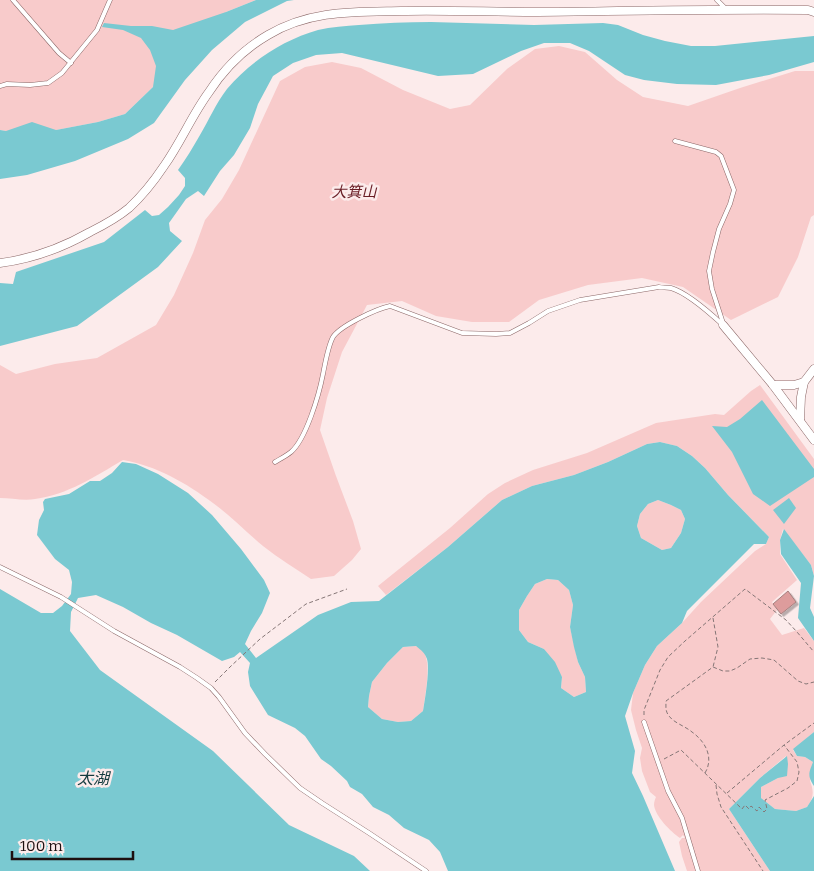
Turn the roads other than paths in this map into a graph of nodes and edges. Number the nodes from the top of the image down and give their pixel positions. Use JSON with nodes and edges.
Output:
{"nodes":[{"id":1,"x":13,"y":0,"type":"edge"},
{"id":2,"x":110,"y":0,"type":"edge"},
{"id":3,"x":717,"y":0,"type":"edge"},
{"id":4,"x":726,"y":9,"type":"junction"},
{"id":5,"x":814,"y":12,"type":"edge"},
{"id":6,"x":71,"y":63,"type":"junction"},
{"id":7,"x":0,"y":86,"type":"edge"},
{"id":8,"x":675,"y":141,"type":"dead end"},
{"id":9,"x":0,"y":263,"type":"edge"},
{"id":10,"x":723,"y":326,"type":"junction"},
{"id":11,"x":814,"y":369,"type":"edge"},
{"id":12,"x":804,"y":382,"type":"junction"},
{"id":13,"x":773,"y":385,"type":"junction"},
{"id":14,"x":800,"y":420,"type":"junction"},
{"id":15,"x":814,"y":440,"type":"edge"},
{"id":16,"x":275,"y":462,"type":"dead end"},
{"id":17,"x":0,"y":567,"type":"edge"},
{"id":18,"x":644,"y":722,"type":"road end"},
{"id":19,"x":426,"y":871,"type":"edge"},
{"id":20,"x":698,"y":871,"type":"edge"}],
"edges":[{"from":1,"to":6,"type":"lane"},
{"from":2,"to":6,"type":"lane"},
{"from":3,"to":4,"type":"lane"},
{"from":4,"to":5,"type":"street"},
{"from":4,"to":9,"type":"street"},
{"from":6,"to":7,"type":"lane"},
{"from":8,"to":10,"type":"lane"},
{"from":10,"to":13,"type":"street"},
{"from":10,"to":16,"type":"lane"},
{"from":11,"to":12,"type":"street"},
{"from":12,"to":13,"type":"street"},
{"from":12,"to":14,"type":"street"},
{"from":13,"to":14,"type":"street"},
{"from":14,"to":15,"type":"street"},
{"from":17,"to":19,"type":"lane"},
{"from":18,"to":20,"type":"lane"}]}
